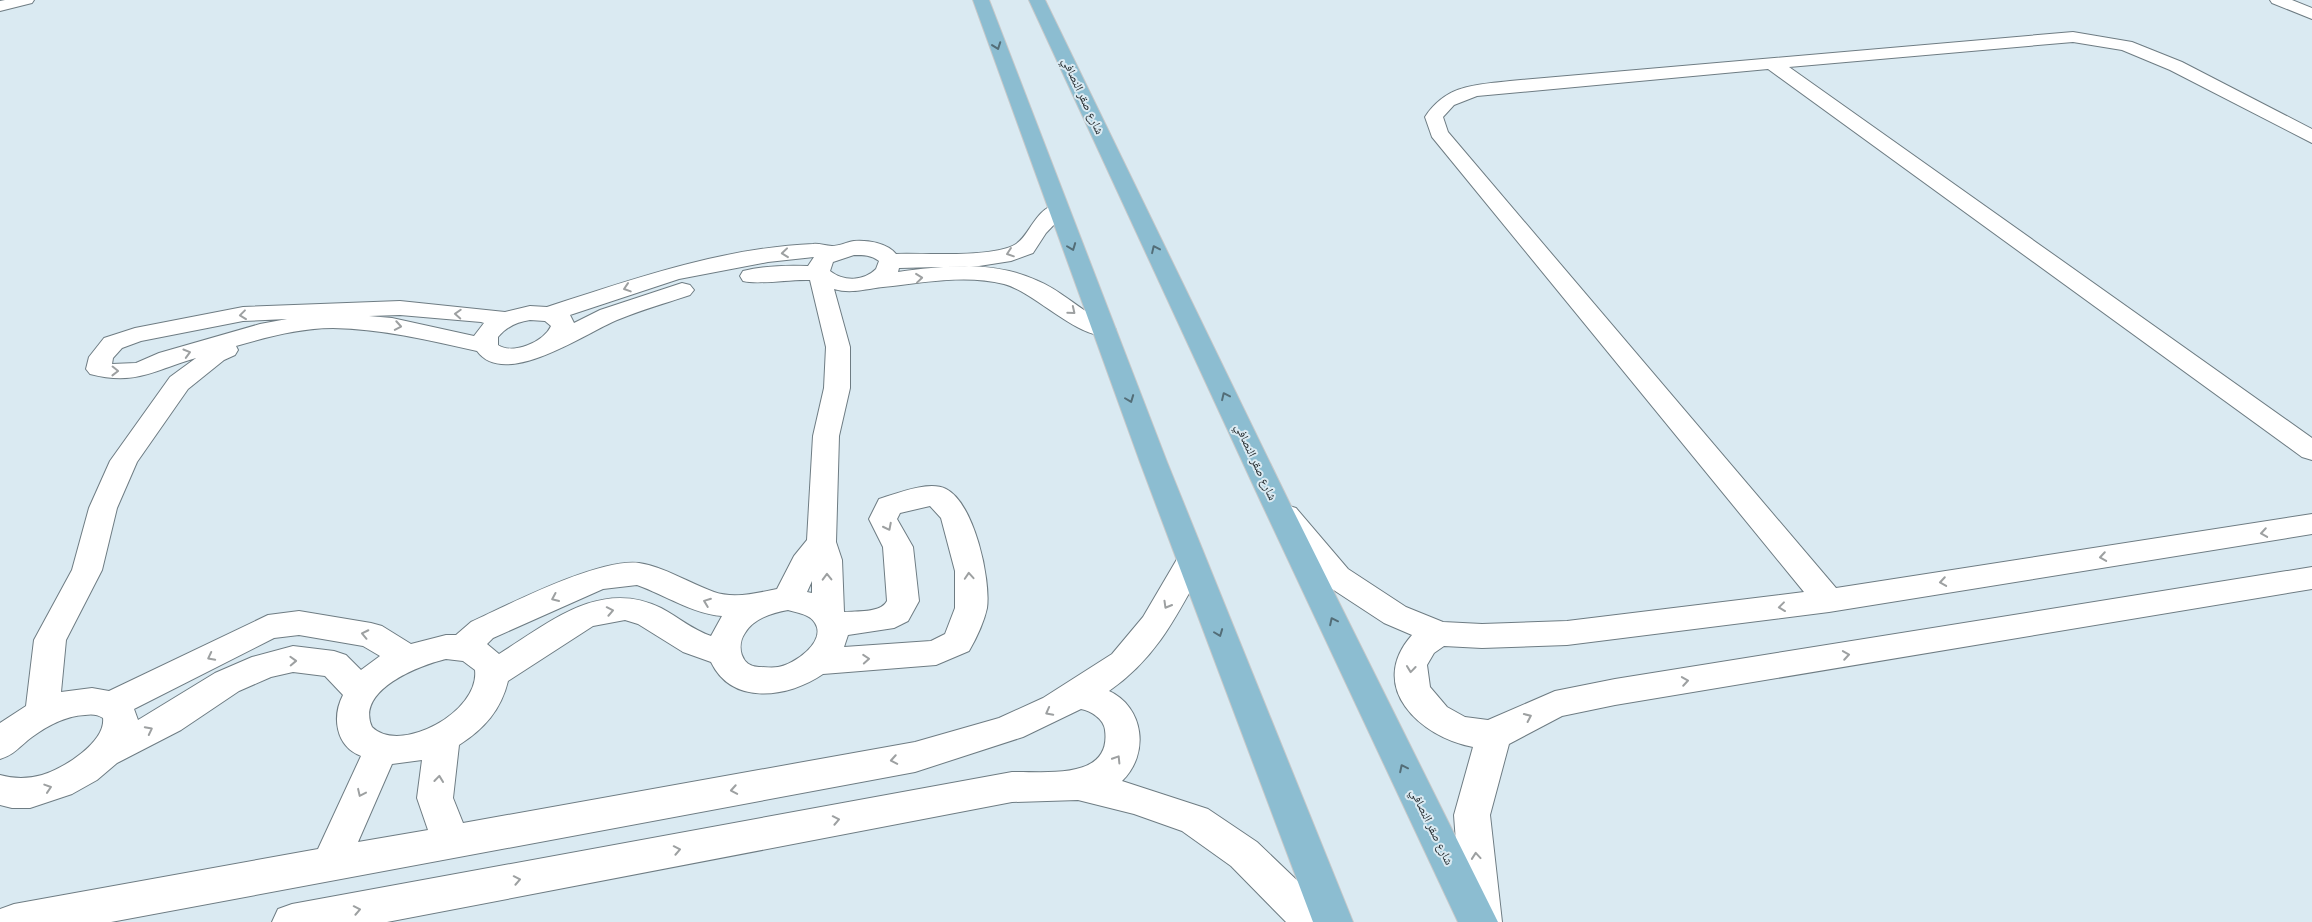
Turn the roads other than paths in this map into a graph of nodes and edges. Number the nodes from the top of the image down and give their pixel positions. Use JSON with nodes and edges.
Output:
{"nodes":[{"id":1,"x":26,"y":0,"type":"edge"},
{"id":2,"x":981,"y":0,"type":"edge"},
{"id":3,"x":1037,"y":0,"type":"edge"},
{"id":4,"x":2278,"y":0,"type":"edge"},
{"id":5,"x":0,"y":6,"type":"edge"},
{"id":6,"x":2312,"y":14,"type":"edge"},
{"id":7,"x":1773,"y":64,"type":"junction"},
{"id":8,"x":2312,"y":137,"type":"edge"},
{"id":9,"x":1057,"y":210,"type":"junction"},
{"id":10,"x":834,"y":253,"type":"junction"},
{"id":11,"x":890,"y":261,"type":"junction"},
{"id":12,"x":820,"y":275,"type":"junction"},
{"id":13,"x":868,"y":283,"type":"junction"},
{"id":14,"x":550,"y":314,"type":"junction"},
{"id":15,"x":506,"y":319,"type":"junction"},
{"id":16,"x":831,"y":320,"type":"junction"},
{"id":17,"x":269,"y":329,"type":"junction"},
{"id":18,"x":1104,"y":330,"type":"junction"},
{"id":19,"x":552,"y":344,"type":"junction"},
{"id":20,"x":483,"y":345,"type":"junction"},
{"id":21,"x":141,"y":370,"type":"junction"},
{"id":22,"x":166,"y":400,"type":"junction"},
{"id":23,"x":2312,"y":451,"type":"edge"},
{"id":24,"x":1275,"y":502,"type":"junction"},
{"id":25,"x":2312,"y":524,"type":"edge"},
{"id":26,"x":821,"y":542,"type":"junction"},
{"id":27,"x":1191,"y":562,"type":"junction"},
{"id":28,"x":2312,"y":578,"type":"edge"},
{"id":29,"x":788,"y":599,"type":"junction"},
{"id":30,"x":1829,"y":601,"type":"junction"},
{"id":31,"x":755,"y":607,"type":"junction"},
{"id":32,"x":830,"y":619,"type":"junction"},
{"id":33,"x":1440,"y":634,"type":"junction"},
{"id":34,"x":463,"y":648,"type":"junction"},
{"id":35,"x":723,"y":653,"type":"junction"},
{"id":36,"x":407,"y":657,"type":"junction"},
{"id":37,"x":818,"y":662,"type":"junction"},
{"id":38,"x":492,"y":675,"type":"junction"},
{"id":39,"x":362,"y":693,"type":"junction"},
{"id":40,"x":1078,"y":695,"type":"junction"},
{"id":41,"x":112,"y":705,"type":"junction"},
{"id":42,"x":42,"y":715,"type":"junction"},
{"id":43,"x":1494,"y":735,"type":"junction"},
{"id":44,"x":443,"y":738,"type":"junction"},
{"id":45,"x":0,"y":745,"type":"edge"},
{"id":46,"x":381,"y":749,"type":"junction"},
{"id":47,"x":105,"y":753,"type":"junction"},
{"id":48,"x":1078,"y":785,"type":"junction"},
{"id":49,"x":0,"y":790,"type":"edge"},
{"id":50,"x":451,"y":842,"type":"junction"},
{"id":51,"x":330,"y":864,"type":"junction"},
{"id":52,"x":14,"y":922,"type":"edge"},
{"id":53,"x":292,"y":922,"type":"edge"},
{"id":54,"x":1313,"y":922,"type":"edge"},
{"id":55,"x":1333,"y":922,"type":"edge"},
{"id":56,"x":1480,"y":922,"type":"edge"}],
"edges":[{"from":1,"to":5,"type":"street"},
{"from":2,"to":9,"type":"main road","one_way":true},
{"from":24,"to":3,"type":"main road","name":"شارع صقر النصافي","one_way":true},
{"from":4,"to":6,"type":"street"},
{"from":7,"to":8,"type":"street"},
{"from":7,"to":23,"type":"street"},
{"from":7,"to":30,"type":"street"},
{"from":9,"to":11,"type":"street","one_way":true},
{"from":9,"to":18,"type":"main road","one_way":true},
{"from":10,"to":11,"type":"street"},
{"from":10,"to":12,"type":"street"},
{"from":10,"to":14,"type":"street","one_way":true},
{"from":11,"to":13,"type":"street"},
{"from":12,"to":13,"type":"street"},
{"from":12,"to":16,"type":"street"},
{"from":12,"to":19,"type":"street"},
{"from":13,"to":16,"type":"street"},
{"from":13,"to":18,"type":"street","one_way":true},
{"from":14,"to":15,"type":"street"},
{"from":14,"to":19,"type":"street"},
{"from":15,"to":20,"type":"street"},
{"from":15,"to":21,"type":"street","one_way":true},
{"from":16,"to":26,"type":"street"},
{"from":17,"to":20,"type":"street","one_way":true},
{"from":21,"to":17,"type":"street","one_way":true},
{"from":17,"to":22,"type":"street"},
{"from":18,"to":27,"type":"main road","one_way":true},
{"from":19,"to":20,"type":"street"},
{"from":21,"to":22,"type":"street"},
{"from":22,"to":42,"type":"street"},
{"from":24,"to":33,"type":"street"},
{"from":56,"to":24,"type":"main road","name":"شارع صقر النصافي","one_way":true},
{"from":25,"to":30,"type":"street","one_way":true},
{"from":26,"to":29,"type":"street"},
{"from":32,"to":26,"type":"street","one_way":true},
{"from":27,"to":40,"type":"street","one_way":true},
{"from":27,"to":55,"type":"main road","one_way":true},
{"from":43,"to":28,"type":"street","one_way":true},
{"from":29,"to":31,"type":"street"},
{"from":29,"to":32,"type":"street"},
{"from":30,"to":33,"type":"street","one_way":true},
{"from":31,"to":34,"type":"street","one_way":true},
{"from":31,"to":35,"type":"street"},
{"from":32,"to":37,"type":"street"},
{"from":37,"to":32,"type":"street","one_way":true},
{"from":33,"to":43,"type":"street","one_way":true},
{"from":34,"to":36,"type":"street"},
{"from":34,"to":38,"type":"street"},
{"from":35,"to":37,"type":"street"},
{"from":38,"to":35,"type":"street","one_way":true},
{"from":36,"to":39,"type":"street"},
{"from":36,"to":41,"type":"street","one_way":true},
{"from":38,"to":44,"type":"street"},
{"from":39,"to":46,"type":"street"},
{"from":47,"to":39,"type":"street","one_way":true},
{"from":48,"to":40,"type":"street","one_way":true},
{"from":40,"to":50,"type":"street","one_way":true},
{"from":41,"to":42,"type":"street"},
{"from":41,"to":47,"type":"street"},
{"from":42,"to":45,"type":"street"},
{"from":56,"to":43,"type":"street","one_way":true},
{"from":44,"to":46,"type":"street"},
{"from":50,"to":44,"type":"street","one_way":true},
{"from":46,"to":51,"type":"street","one_way":true},
{"from":49,"to":47,"type":"street","one_way":true},
{"from":53,"to":48,"type":"street","one_way":true},
{"from":48,"to":54,"type":"street"},
{"from":50,"to":51,"type":"street"},
{"from":51,"to":52,"type":"street"}]}
